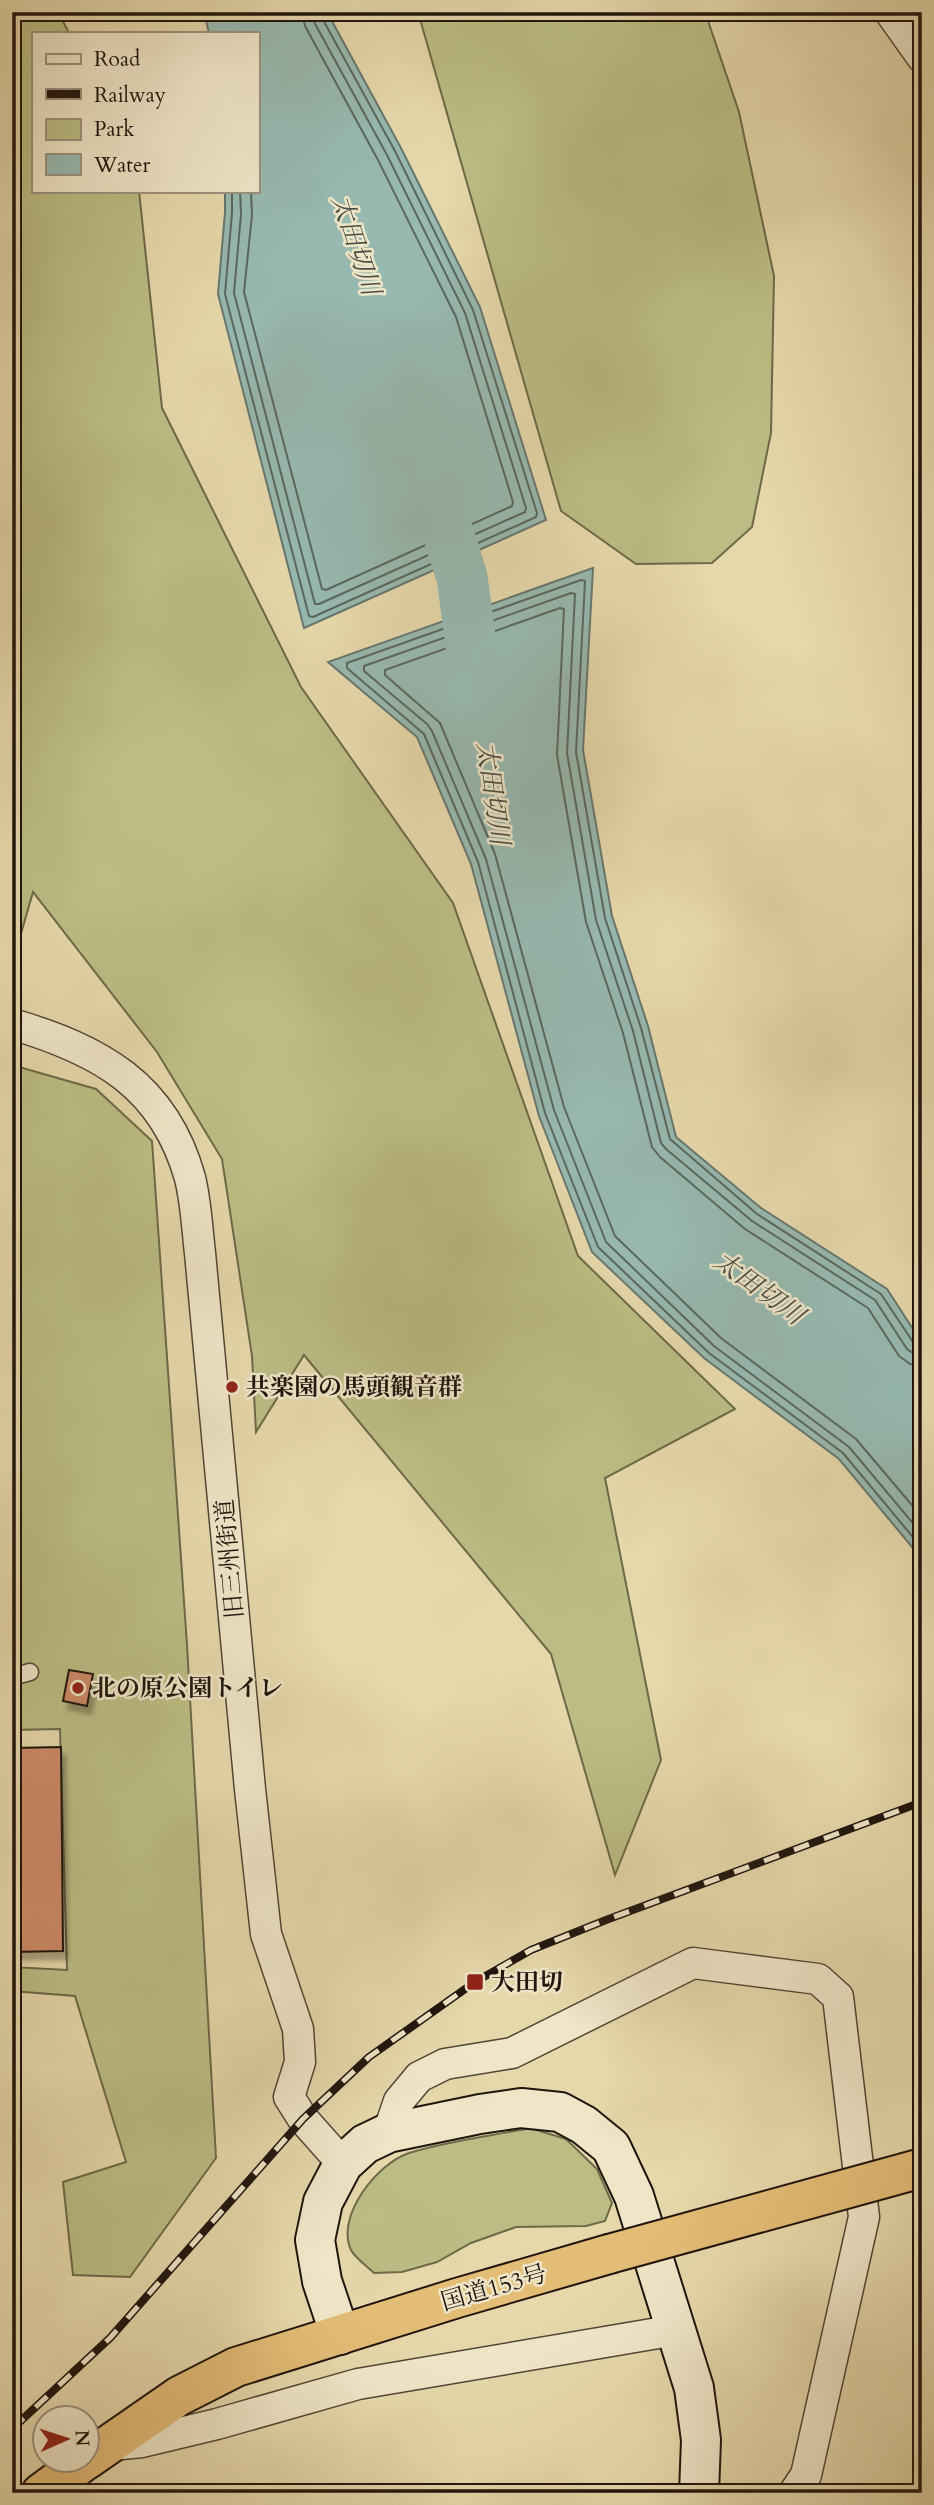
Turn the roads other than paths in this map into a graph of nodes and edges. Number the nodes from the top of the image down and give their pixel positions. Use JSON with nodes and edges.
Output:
{"nodes":[{"id":1,"x":890,"y":12,"type":"edge"},
{"id":2,"x":922,"y":57,"type":"edge"},
{"id":3,"x":12,"y":1024,"type":"edge"},
{"id":4,"x":30,"y":1672,"type":"dead end"},
{"id":5,"x":12,"y":1677,"type":"edge"},
{"id":6,"x":388,"y":2133,"type":"junction"},
{"id":7,"x":343,"y":2164,"type":"junction"},
{"id":8,"x":922,"y":2168,"type":"edge"},
{"id":9,"x":676,"y":2330,"type":"junction"},
{"id":10,"x":340,"y":2335,"type":"junction"},
{"id":11,"x":102,"y":2449,"type":"edge"},
{"id":12,"x":102,"y":2453,"type":"edge"},
{"id":13,"x":67,"y":2474,"type":"edge"},
{"id":14,"x":41,"y":2493,"type":"edge"},
{"id":15,"x":699,"y":2493,"type":"edge"},
{"id":16,"x":794,"y":2493,"type":"edge"}],
"edges":[{"from":1,"to":2,"type":"street"},
{"from":3,"to":7,"type":"street","name":"旧三州街道"},
{"from":4,"to":5,"type":"lane"},
{"from":6,"to":7,"type":"street"},
{"from":6,"to":9,"type":"street"},
{"from":6,"to":16,"type":"street"},
{"from":7,"to":10,"type":"street"},
{"from":8,"to":10,"type":"highway","name":"国道153号","bridge":true},
{"from":9,"to":12,"type":"street"},
{"from":9,"to":15,"type":"street"},
{"from":10,"to":11,"type":"highway","name":"国道153号"},
{"from":13,"to":14,"type":"highway","name":"国道153号"}]}
